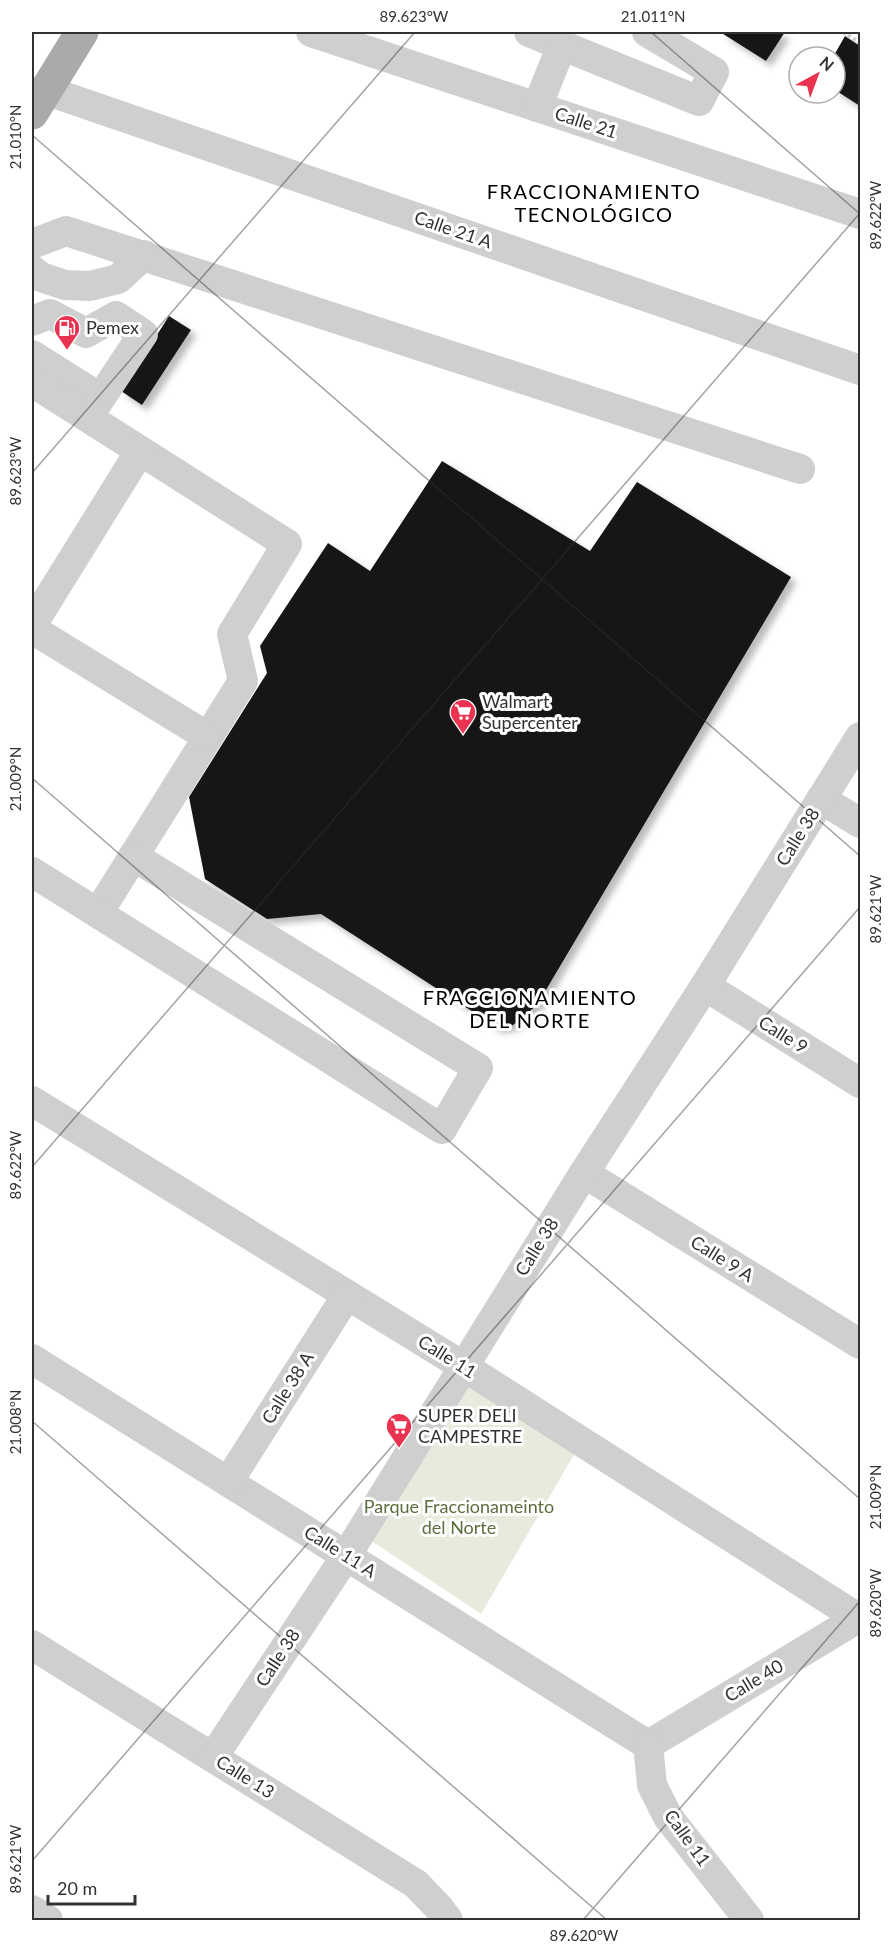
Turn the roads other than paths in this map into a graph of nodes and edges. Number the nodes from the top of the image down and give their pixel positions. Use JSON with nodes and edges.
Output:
{"nodes":[{"id":1,"x":82,"y":32,"type":"edge"},
{"id":2,"x":311,"y":32,"type":"edge"},
{"id":3,"x":529,"y":32,"type":"edge"},
{"id":4,"x":647,"y":32,"type":"edge"},
{"id":5,"x":562,"y":45,"type":"junction"},
{"id":6,"x":38,"y":101,"type":"edge"},
{"id":7,"x":537,"y":107,"type":"junction"},
{"id":8,"x":861,"y":214,"type":"edge"},
{"id":9,"x":32,"y":244,"type":"edge"},
{"id":10,"x":144,"y":255,"type":"junction"},
{"id":11,"x":32,"y":270,"type":"edge"},
{"id":12,"x":32,"y":321,"type":"edge"},
{"id":13,"x":32,"y":355,"type":"edge"},
{"id":14,"x":861,"y":370,"type":"edge"},
{"id":15,"x":32,"y":382,"type":"edge"},
{"id":16,"x":94,"y":408,"type":"junction"},
{"id":17,"x":140,"y":451,"type":"junction"},
{"id":18,"x":800,"y":470,"type":"dead end"},
{"id":19,"x":32,"y":627,"type":"edge"},
{"id":20,"x":208,"y":737,"type":"junction"},
{"id":21,"x":861,"y":737,"type":"edge"},
{"id":22,"x":821,"y":799,"type":"junction"},
{"id":23,"x":861,"y":823,"type":"edge"},
{"id":24,"x":133,"y":856,"type":"junction"},
{"id":25,"x":32,"y":872,"type":"edge"},
{"id":26,"x":98,"y":913,"type":"junction"},
{"id":27,"x":705,"y":986,"type":"junction"},
{"id":28,"x":861,"y":1083,"type":"edge"},
{"id":29,"x":32,"y":1101,"type":"edge"},
{"id":30,"x":584,"y":1173,"type":"junction"},
{"id":31,"x":347,"y":1295,"type":"junction"},
{"id":32,"x":861,"y":1344,"type":"edge"},
{"id":33,"x":32,"y":1359,"type":"edge"},
{"id":34,"x":463,"y":1366,"type":"junction"},
{"id":35,"x":228,"y":1482,"type":"junction"},
{"id":36,"x":346,"y":1556,"type":"junction"},
{"id":37,"x":860,"y":1618,"type":"edge"},
{"id":38,"x":32,"y":1645,"type":"edge"},
{"id":39,"x":648,"y":1745,"type":"junction"},
{"id":40,"x":213,"y":1757,"type":"junction"},
{"id":41,"x":32,"y":1910,"type":"edge"},
{"id":42,"x":48,"y":1920,"type":"edge"},
{"id":43,"x":448,"y":1920,"type":"edge"},
{"id":44,"x":749,"y":1920,"type":"edge"}],
"edges":[{"from":1,"to":6,"type":"main road"},
{"from":2,"to":7,"type":"street","name":"Calle 21"},
{"from":3,"to":5,"type":"street"},
{"from":4,"to":5,"type":"street"},
{"from":5,"to":7,"type":"street"},
{"from":6,"to":14,"type":"street","name":"Calle 21 A"},
{"from":7,"to":8,"type":"street","name":"Calle 21"},
{"from":9,"to":10,"type":"street"},
{"from":10,"to":11,"type":"street"},
{"from":10,"to":18,"type":"street"},
{"from":12,"to":16,"type":"street"},
{"from":13,"to":16,"type":"street"},
{"from":15,"to":16,"type":"street"},
{"from":16,"to":17,"type":"street"},
{"from":17,"to":19,"type":"street"},
{"from":17,"to":20,"type":"street"},
{"from":19,"to":20,"type":"street"},
{"from":20,"to":24,"type":"street"},
{"from":21,"to":22,"type":"street","name":"Calle 38"},
{"from":22,"to":23,"type":"street"},
{"from":22,"to":27,"type":"street","name":"Calle 38"},
{"from":24,"to":26,"type":"street"},
{"from":24,"to":26,"type":"street"},
{"from":25,"to":26,"type":"street"},
{"from":27,"to":28,"type":"street","name":"Calle 9"},
{"from":27,"to":30,"type":"street","name":"Calle 38"},
{"from":29,"to":31,"type":"street","name":"Calle 11"},
{"from":30,"to":32,"type":"street","name":"Calle 9 A"},
{"from":30,"to":34,"type":"street","name":"Calle 38"},
{"from":31,"to":34,"type":"street","name":"Calle 11"},
{"from":31,"to":35,"type":"street","name":"Calle 38 A"},
{"from":33,"to":35,"type":"street","name":"Calle 11 A"},
{"from":34,"to":36,"type":"street","name":"Calle 38"},
{"from":34,"to":37,"type":"street","name":"Calle 11"},
{"from":35,"to":36,"type":"street","name":"Calle 11 A"},
{"from":36,"to":39,"type":"street","name":"Calle 11 A"},
{"from":36,"to":40,"type":"street","name":"Calle 38"},
{"from":37,"to":39,"type":"street","name":"Calle 40"},
{"from":38,"to":40,"type":"street","name":"Calle 13"},
{"from":39,"to":44,"type":"street","name":"Calle 11"},
{"from":40,"to":43,"type":"street","name":"Calle 13"},
{"from":41,"to":42,"type":"street"}]}
